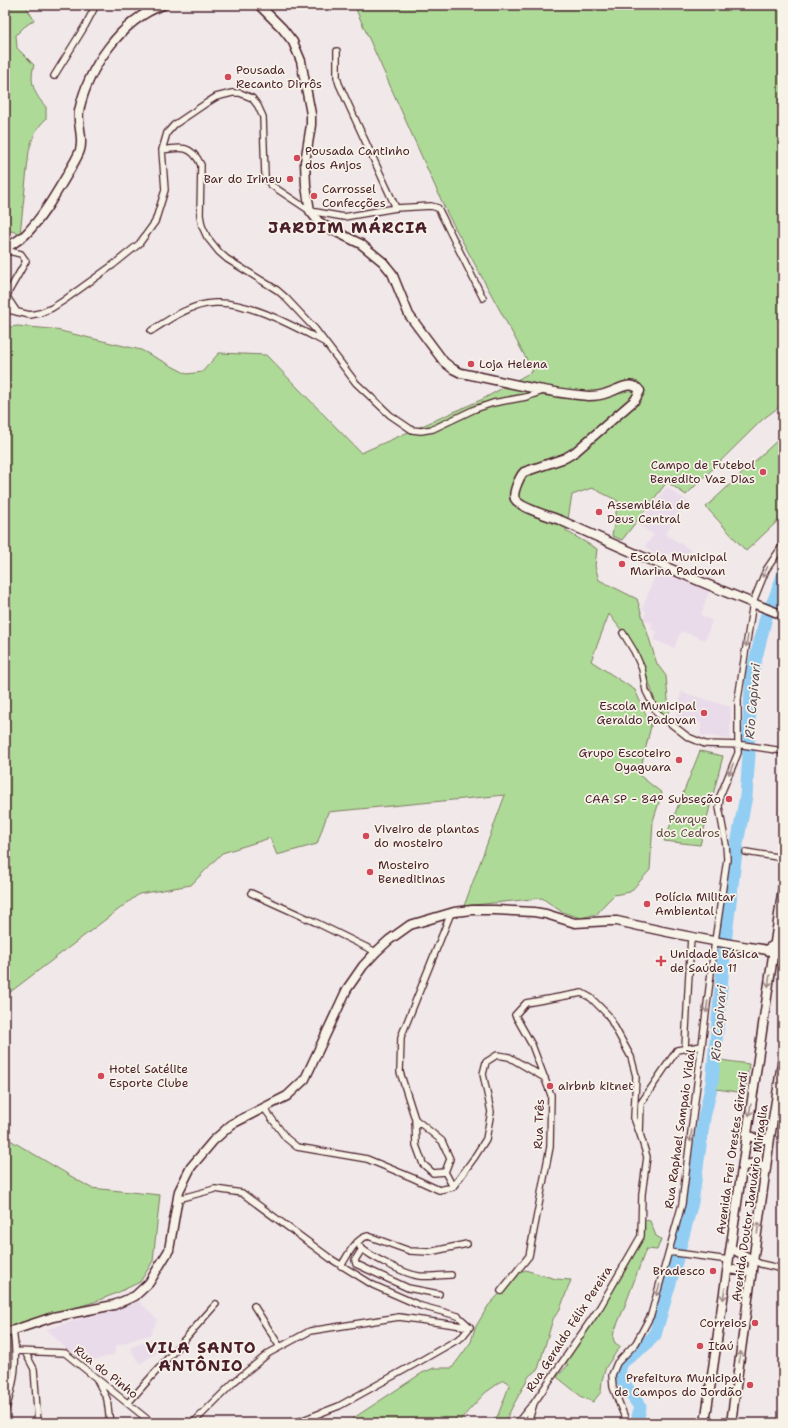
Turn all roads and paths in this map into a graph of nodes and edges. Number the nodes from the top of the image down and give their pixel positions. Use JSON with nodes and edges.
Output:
{"nodes":[{"id":1,"x":96,"y":5,"type":"edge"},
{"id":2,"x":163,"y":5,"type":"edge"},
{"id":3,"x":259,"y":5,"type":"edge"},
{"id":4,"x":337,"y":51,"type":"dead end"},
{"id":5,"x":54,"y":76,"type":"dead end"},
{"id":6,"x":162,"y":150,"type":"junction"},
{"id":7,"x":396,"y":208,"type":"junction"},
{"id":8,"x":310,"y":211,"type":"junction"},
{"id":9,"x":5,"y":249,"type":"edge"},
{"id":10,"x":483,"y":298,"type":"dead end"},
{"id":11,"x":5,"y":309,"type":"edge"},
{"id":12,"x":17,"y":312,"type":"junction"},
{"id":13,"x":151,"y":331,"type":"dead end"},
{"id":14,"x":327,"y":344,"type":"junction"},
{"id":15,"x":545,"y":390,"type":"junction"},
{"id":16,"x":783,"y":545,"type":"edge"},
{"id":17,"x":753,"y":602,"type":"junction"},
{"id":18,"x":779,"y":614,"type":"edge"},
{"id":19,"x":623,"y":633,"type":"dead end"},
{"id":20,"x":741,"y":744,"type":"junction"},
{"id":21,"x":783,"y":751,"type":"edge"},
{"id":22,"x":746,"y":852,"type":"dead end"},
{"id":23,"x":783,"y":858,"type":"edge"},
{"id":24,"x":783,"y":887,"type":"edge"},
{"id":25,"x":252,"y":893,"type":"dead end"},
{"id":26,"x":451,"y":913,"type":"junction"},
{"id":27,"x":691,"y":936,"type":"junction"},
{"id":28,"x":779,"y":936,"type":"edge"},
{"id":29,"x":718,"y":942,"type":"junction"},
{"id":30,"x":783,"y":947,"type":"edge"},
{"id":31,"x":773,"y":949,"type":"junction"},
{"id":32,"x":376,"y":952,"type":"junction"},
{"id":33,"x":783,"y":955,"type":"edge"},
{"id":34,"x":702,"y":1046,"type":"junction"},
{"id":35,"x":686,"y":1048,"type":"junction"},
{"id":36,"x":783,"y":1057,"type":"edge"},
{"id":37,"x":545,"y":1078,"type":"junction"},
{"id":38,"x":781,"y":1088,"type":"edge"},
{"id":39,"x":264,"y":1108,"type":"junction"},
{"id":40,"x":415,"y":1120,"type":"junction"},
{"id":41,"x":640,"y":1134,"type":"junction"},
{"id":42,"x":746,"y":1134,"type":"junction"},
{"id":43,"x":770,"y":1138,"type":"junction"},
{"id":44,"x":743,"y":1167,"type":"junction"},
{"id":45,"x":766,"y":1169,"type":"junction"},
{"id":46,"x":445,"y":1172,"type":"junction"},
{"id":47,"x":453,"y":1187,"type":"junction"},
{"id":48,"x":178,"y":1199,"type":"junction"},
{"id":49,"x":356,"y":1244,"type":"junction"},
{"id":50,"x":466,"y":1244,"type":"dead end"},
{"id":51,"x":731,"y":1248,"type":"junction"},
{"id":52,"x":362,"y":1249,"type":"junction"},
{"id":53,"x":670,"y":1252,"type":"junction"},
{"id":54,"x":729,"y":1260,"type":"junction"},
{"id":55,"x":754,"y":1261,"type":"junction"},
{"id":56,"x":342,"y":1266,"type":"junction"},
{"id":57,"x":728,"y":1269,"type":"junction"},
{"id":58,"x":783,"y":1269,"type":"edge"},
{"id":59,"x":752,"y":1272,"type":"junction"},
{"id":60,"x":451,"y":1275,"type":"dead end"},
{"id":61,"x":501,"y":1291,"type":"dead end"},
{"id":62,"x":439,"y":1294,"type":"dead end"},
{"id":63,"x":216,"y":1304,"type":"dead end"},
{"id":64,"x":254,"y":1306,"type":"dead end"},
{"id":65,"x":470,"y":1327,"type":"junction"},
{"id":66,"x":13,"y":1330,"type":"junction"},
{"id":67,"x":5,"y":1333,"type":"edge"},
{"id":68,"x":280,"y":1347,"type":"junction"},
{"id":69,"x":16,"y":1351,"type":"junction"},
{"id":70,"x":24,"y":1352,"type":"junction"},
{"id":71,"x":96,"y":1378,"type":"junction"},
{"id":72,"x":128,"y":1403,"type":"junction"},
{"id":73,"x":534,"y":1403,"type":"junction"},
{"id":74,"x":5,"y":1411,"type":"edge"},
{"id":75,"x":38,"y":1423,"type":"edge"},
{"id":76,"x":110,"y":1423,"type":"edge"},
{"id":77,"x":152,"y":1423,"type":"edge"},
{"id":78,"x":193,"y":1423,"type":"edge"},
{"id":79,"x":295,"y":1423,"type":"edge"},
{"id":80,"x":517,"y":1423,"type":"edge"},
{"id":81,"x":528,"y":1423,"type":"edge"},
{"id":82,"x":624,"y":1423,"type":"edge"},
{"id":83,"x":705,"y":1423,"type":"edge"},
{"id":84,"x":731,"y":1423,"type":"edge"}],
"edges":[{"from":1,"to":5,"type":"street"},
{"from":2,"to":9,"type":"street"},
{"from":3,"to":8,"type":"street"},
{"from":4,"to":7,"type":"street"},
{"from":6,"to":8,"type":"street"},
{"from":6,"to":12,"type":"street"},
{"from":6,"to":14,"type":"street"},
{"from":7,"to":8,"type":"street"},
{"from":7,"to":10,"type":"street"},
{"from":8,"to":15,"type":"street"},
{"from":9,"to":12,"type":"street"},
{"from":11,"to":12,"type":"street"},
{"from":13,"to":14,"type":"street"},
{"from":14,"to":15,"type":"street"},
{"from":15,"to":17,"type":"street"},
{"from":16,"to":17,"type":"street","name":"Rua Raphael Sampaio Vidal","one_way":true},
{"from":17,"to":18,"type":"street"},
{"from":17,"to":20,"type":"street","name":"Rua Raphael Sampaio Vidal","one_way":true},
{"from":19,"to":20,"type":"street"},
{"from":20,"to":21,"type":"street"},
{"from":20,"to":29,"type":"street","name":"Rua Raphael Sampaio Vidal","one_way":true},
{"from":22,"to":23,"type":"street"},
{"from":24,"to":28,"type":"street","name":"Avenida Frei Orestes Girardi"},
{"from":25,"to":32,"type":"street"},
{"from":26,"to":27,"type":"street"},
{"from":26,"to":32,"type":"street"},
{"from":26,"to":40,"type":"street"},
{"from":27,"to":29,"type":"street"},
{"from":27,"to":35,"type":"street"},
{"from":28,"to":31,"type":"street","name":"Avenida Frei Orestes Girardi"},
{"from":29,"to":31,"type":"street"},
{"from":29,"to":34,"type":"street","name":"Rua Raphael Sampaio Vidal","one_way":true},
{"from":30,"to":31,"type":"street"},
{"from":31,"to":33,"type":"street"},
{"from":31,"to":42,"type":"street","name":"Avenida Frei Orestes Girardi","one_way":true},
{"from":32,"to":39,"type":"street"},
{"from":34,"to":35,"type":"street","name":"Rua Geraldo Félix Pereira"},
{"from":34,"to":53,"type":"street","name":"Rua Raphael Sampaio Vidal","one_way":true},
{"from":35,"to":41,"type":"street","name":"Rua Geraldo Félix Pereira"},
{"from":36,"to":38,"type":"street","name":"Avenida Doutor Januário Miraglia"},
{"from":37,"to":41,"type":"street","name":"Rua Três"},
{"from":37,"to":47,"type":"street"},
{"from":37,"to":61,"type":"street","name":"Rua Três"},
{"from":38,"to":43,"type":"street","name":"Avenida Doutor Januário Miraglia"},
{"from":39,"to":47,"type":"street"},
{"from":39,"to":48,"type":"street"},
{"from":40,"to":46,"type":"street"},
{"from":40,"to":46,"type":"street"},
{"from":41,"to":73,"type":"street","name":"Rua Geraldo Félix Pereira"},
{"from":42,"to":43,"type":"street"},
{"from":42,"to":44,"type":"street","name":"Avenida Frei Orestes Girardi"},
{"from":43,"to":45,"type":"street","name":"Avenida Doutor Januário Miraglia"},
{"from":44,"to":45,"type":"street"},
{"from":44,"to":51,"type":"street","name":"Avenida Frei Orestes Girardi"},
{"from":55,"to":45,"type":"street","name":"Avenida Doutor Januário Miraglia","one_way":true},
{"from":46,"to":47,"type":"street"},
{"from":48,"to":56,"type":"street"},
{"from":48,"to":66,"type":"street"},
{"from":49,"to":50,"type":"street"},
{"from":49,"to":52,"type":"street"},
{"from":49,"to":56,"type":"street"},
{"from":51,"to":54,"type":"street","name":"Avenida Frei Orestes Girardi"},
{"from":51,"to":55,"type":"street"},
{"from":52,"to":60,"type":"street"},
{"from":52,"to":62,"type":"street"},
{"from":53,"to":54,"type":"street"},
{"from":53,"to":82,"type":"street","name":"Rua Raphael Sampaio Vidal","one_way":true},
{"from":54,"to":57,"type":"street","name":"Avenida Frei Orestes Girardi"},
{"from":55,"to":58,"type":"street"},
{"from":55,"to":59,"type":"street","name":"Avenida Doutor Januário Miraglia"},
{"from":56,"to":65,"type":"street"},
{"from":57,"to":59,"type":"street"},
{"from":57,"to":83,"type":"street","name":"Avenida Frei Orestes Girardi","one_way":true},
{"from":84,"to":59,"type":"street","name":"Avenida Doutor Januário Miraglia","one_way":true},
{"from":63,"to":72,"type":"street"},
{"from":64,"to":68,"type":"street"},
{"from":65,"to":68,"type":"street"},
{"from":65,"to":79,"type":"street"},
{"from":66,"to":67,"type":"street"},
{"from":66,"to":69,"type":"street"},
{"from":68,"to":78,"type":"street"},
{"from":69,"to":70,"type":"street","name":"Rua do Pinho"},
{"from":69,"to":74,"type":"street"},
{"from":70,"to":71,"type":"street","name":"Rua do Pinho"},
{"from":70,"to":75,"type":"street"},
{"from":71,"to":72,"type":"street","name":"Rua do Pinho"},
{"from":71,"to":76,"type":"street"},
{"from":72,"to":77,"type":"street","name":"Rua do Pinho"},
{"from":73,"to":80,"type":"street"},
{"from":73,"to":81,"type":"street","name":"Rua Geraldo Félix Pereira"}]}
